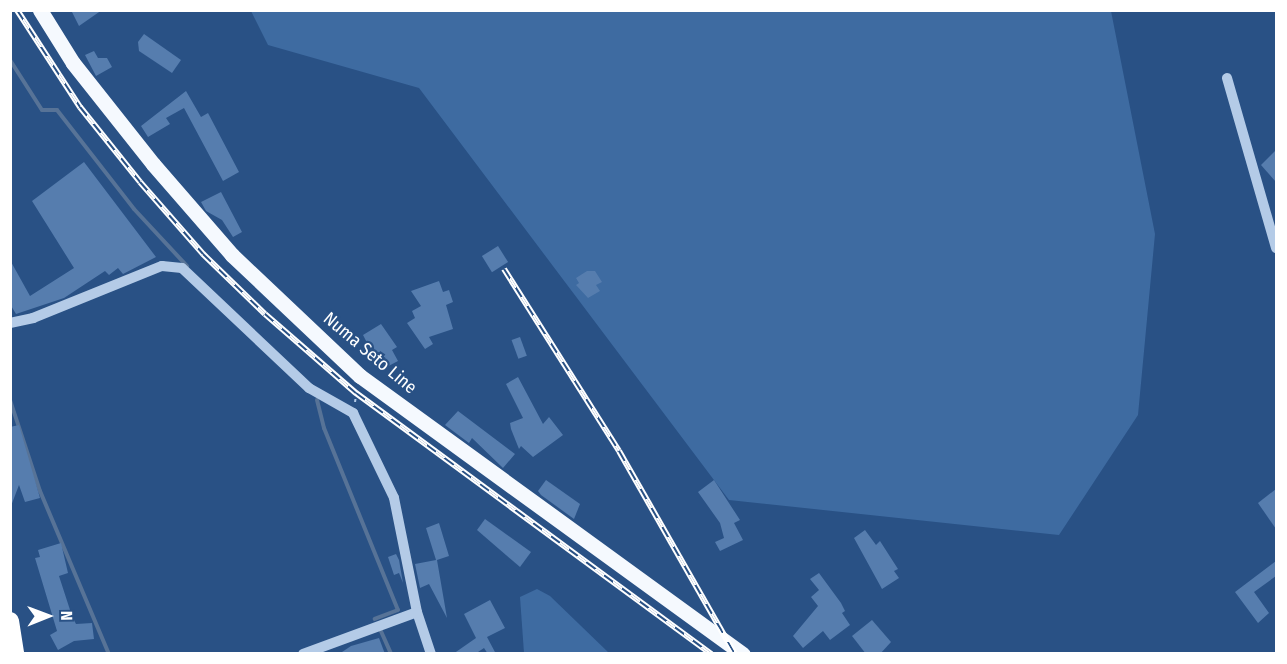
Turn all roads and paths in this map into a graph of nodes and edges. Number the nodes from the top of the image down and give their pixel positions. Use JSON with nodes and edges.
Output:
{"nodes":[{"id":1,"x":40,"y":10,"type":"edge"},
{"id":2,"x":1227,"y":78,"type":"dead end"},
{"id":3,"x":1276,"y":248,"type":"edge"},
{"id":4,"x":10,"y":323,"type":"edge"},
{"id":5,"x":360,"y":376,"type":"junction"},
{"id":6,"x":352,"y":413,"type":"junction"},
{"id":7,"x":417,"y":612,"type":"junction"},
{"id":8,"x":10,"y":621,"type":"edge"},
{"id":9,"x":15,"y":654,"type":"edge"},
{"id":10,"x":303,"y":654,"type":"edge"},
{"id":11,"x":431,"y":654,"type":"edge"},
{"id":12,"x":743,"y":654,"type":"edge"}],
"edges":[{"from":1,"to":5,"type":"main road","name":"Numa Seto Line"},
{"from":2,"to":3,"type":"street"},
{"from":4,"to":6,"type":"street"},
{"from":5,"to":6,"type":"path"},
{"from":5,"to":12,"type":"main road","name":"Numa Seto Line"},
{"from":6,"to":7,"type":"street"},
{"from":7,"to":10,"type":"street"},
{"from":7,"to":11,"type":"street"},
{"from":8,"to":9,"type":"highway"}]}
